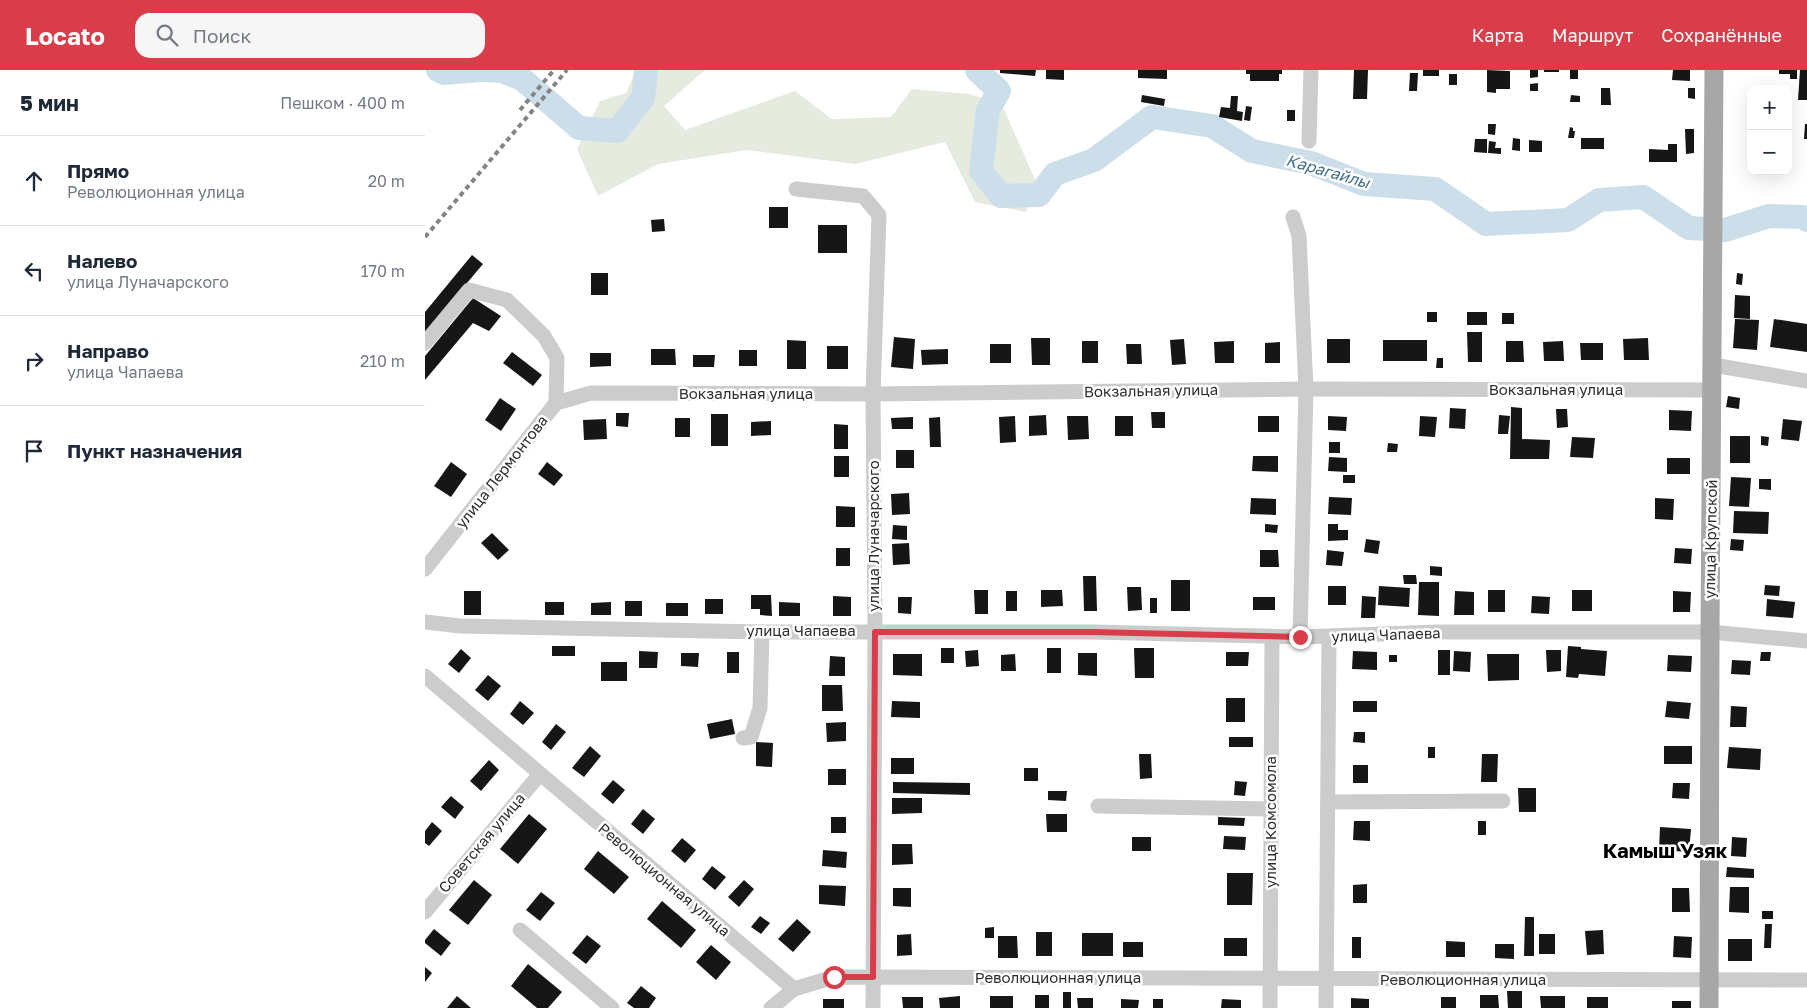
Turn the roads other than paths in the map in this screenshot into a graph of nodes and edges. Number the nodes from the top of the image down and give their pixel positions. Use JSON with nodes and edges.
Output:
{"nodes":[{"id":1,"x":1311,"y":70,"type":"edge"},
{"id":2,"x":1714,"y":70,"type":"edge"},
{"id":3,"x":1309,"y":141,"type":"dead end"},
{"id":4,"x":796,"y":190,"type":"dead end"},
{"id":5,"x":1293,"y":217,"type":"dead end"},
{"id":6,"x":425,"y":343,"type":"edge"},
{"id":7,"x":1713,"y":365,"type":"junction"},
{"id":8,"x":1807,"y":381,"type":"edge"},
{"id":9,"x":1306,"y":389,"type":"junction"},
{"id":10,"x":1712,"y":390,"type":"junction"},
{"id":11,"x":591,"y":393,"type":"joint"},
{"id":12,"x":873,"y":394,"type":"junction"},
{"id":13,"x":556,"y":403,"type":"junction"},
{"id":14,"x":425,"y":569,"type":"edge"},
{"id":15,"x":425,"y":622,"type":"edge"},
{"id":16,"x":762,"y":632,"type":"junction"},
{"id":17,"x":875,"y":632,"type":"junction"},
{"id":18,"x":1710,"y":632,"type":"junction"},
{"id":19,"x":1272,"y":637,"type":"junction"},
{"id":20,"x":1300,"y":637,"type":"junction"},
{"id":21,"x":1329,"y":637,"type":"junction"},
{"id":22,"x":1807,"y":641,"type":"edge"},
{"id":23,"x":425,"y":676,"type":"edge"},
{"id":24,"x":743,"y":738,"type":"dead end"},
{"id":25,"x":539,"y":775,"type":"junction"},
{"id":26,"x":1503,"y":801,"type":"dead end"},
{"id":27,"x":1328,"y":802,"type":"junction"},
{"id":28,"x":1097,"y":806,"type":"dead end"},
{"id":29,"x":1271,"y":809,"type":"junction"},
{"id":30,"x":425,"y":912,"type":"edge"},
{"id":31,"x":520,"y":930,"type":"dead end"},
{"id":32,"x":873,"y":977,"type":"junction"},
{"id":33,"x":1327,"y":979,"type":"junction"},
{"id":34,"x":1271,"y":980,"type":"junction"},
{"id":35,"x":1807,"y":980,"type":"edge"},
{"id":36,"x":1709,"y":981,"type":"junction"},
{"id":37,"x":794,"y":989,"type":"junction"},
{"id":38,"x":612,"y":1008,"type":"edge"},
{"id":39,"x":771,"y":1008,"type":"edge"},
{"id":40,"x":873,"y":1008,"type":"edge"},
{"id":41,"x":1270,"y":1008,"type":"edge"},
{"id":42,"x":1326,"y":1008,"type":"edge"},
{"id":43,"x":1709,"y":1008,"type":"edge"}],
"edges":[{"from":1,"to":3,"type":"street"},
{"from":2,"to":7,"type":"main road","name":"улица Крупской"},
{"from":4,"to":12,"type":"street","name":"улица Луначарского"},
{"from":5,"to":9,"type":"street"},
{"from":6,"to":13,"type":"street"},
{"from":7,"to":8,"type":"street"},
{"from":7,"to":10,"type":"main road","name":"улица Крупской"},
{"from":9,"to":10,"type":"street","name":"Вокзальная улица"},
{"from":9,"to":12,"type":"street","name":"Вокзальная улица"},
{"from":9,"to":20,"type":"street"},
{"from":10,"to":18,"type":"main road","name":"улица Крупской"},
{"from":11,"to":12,"type":"street","name":"Вокзальная улица"},
{"from":11,"to":13,"type":"street","name":"улица Лермонтова"},
{"from":12,"to":17,"type":"street","name":"улица Луначарского"},
{"from":13,"to":14,"type":"street","name":"улица Лермонтова"},
{"from":15,"to":16,"type":"street","name":"улица Чапаева"},
{"from":16,"to":17,"type":"street","name":"улица Чапаева"},
{"from":16,"to":24,"type":"street"},
{"from":17,"to":19,"type":"street","name":"улица Чапаева"},
{"from":17,"to":32,"type":"street","name":"улица Луначарского"},
{"from":18,"to":21,"type":"street","name":"улица Чапаева"},
{"from":18,"to":22,"type":"street","name":"улица Чапаева"},
{"from":18,"to":36,"type":"main road","name":"улица Крупской"},
{"from":19,"to":20,"type":"street","name":"улица Чапаева"},
{"from":19,"to":29,"type":"street","name":"улица Комсомола"},
{"from":20,"to":21,"type":"street","name":"улица Чапаева"},
{"from":21,"to":27,"type":"street"},
{"from":23,"to":25,"type":"street","name":"Революционная улица"},
{"from":25,"to":30,"type":"street","name":"Советская улица"},
{"from":25,"to":37,"type":"street","name":"Революционная улица"},
{"from":26,"to":27,"type":"street"},
{"from":27,"to":33,"type":"street"},
{"from":28,"to":29,"type":"street"},
{"from":29,"to":34,"type":"street","name":"улица Комсомола"},
{"from":31,"to":38,"type":"street"},
{"from":32,"to":34,"type":"street","name":"Революционная улица"},
{"from":32,"to":37,"type":"street","name":"Революционная улица"},
{"from":32,"to":40,"type":"street","name":"улица Луначарского"},
{"from":33,"to":34,"type":"street","name":"Революционная улица"},
{"from":33,"to":36,"type":"street","name":"Революционная улица"},
{"from":33,"to":42,"type":"street"},
{"from":34,"to":41,"type":"street","name":"улица Комсомола"},
{"from":35,"to":36,"type":"street","name":"Революционная улица"},
{"from":36,"to":43,"type":"main road","name":"улица Крупской"},
{"from":37,"to":39,"type":"street"}]}
